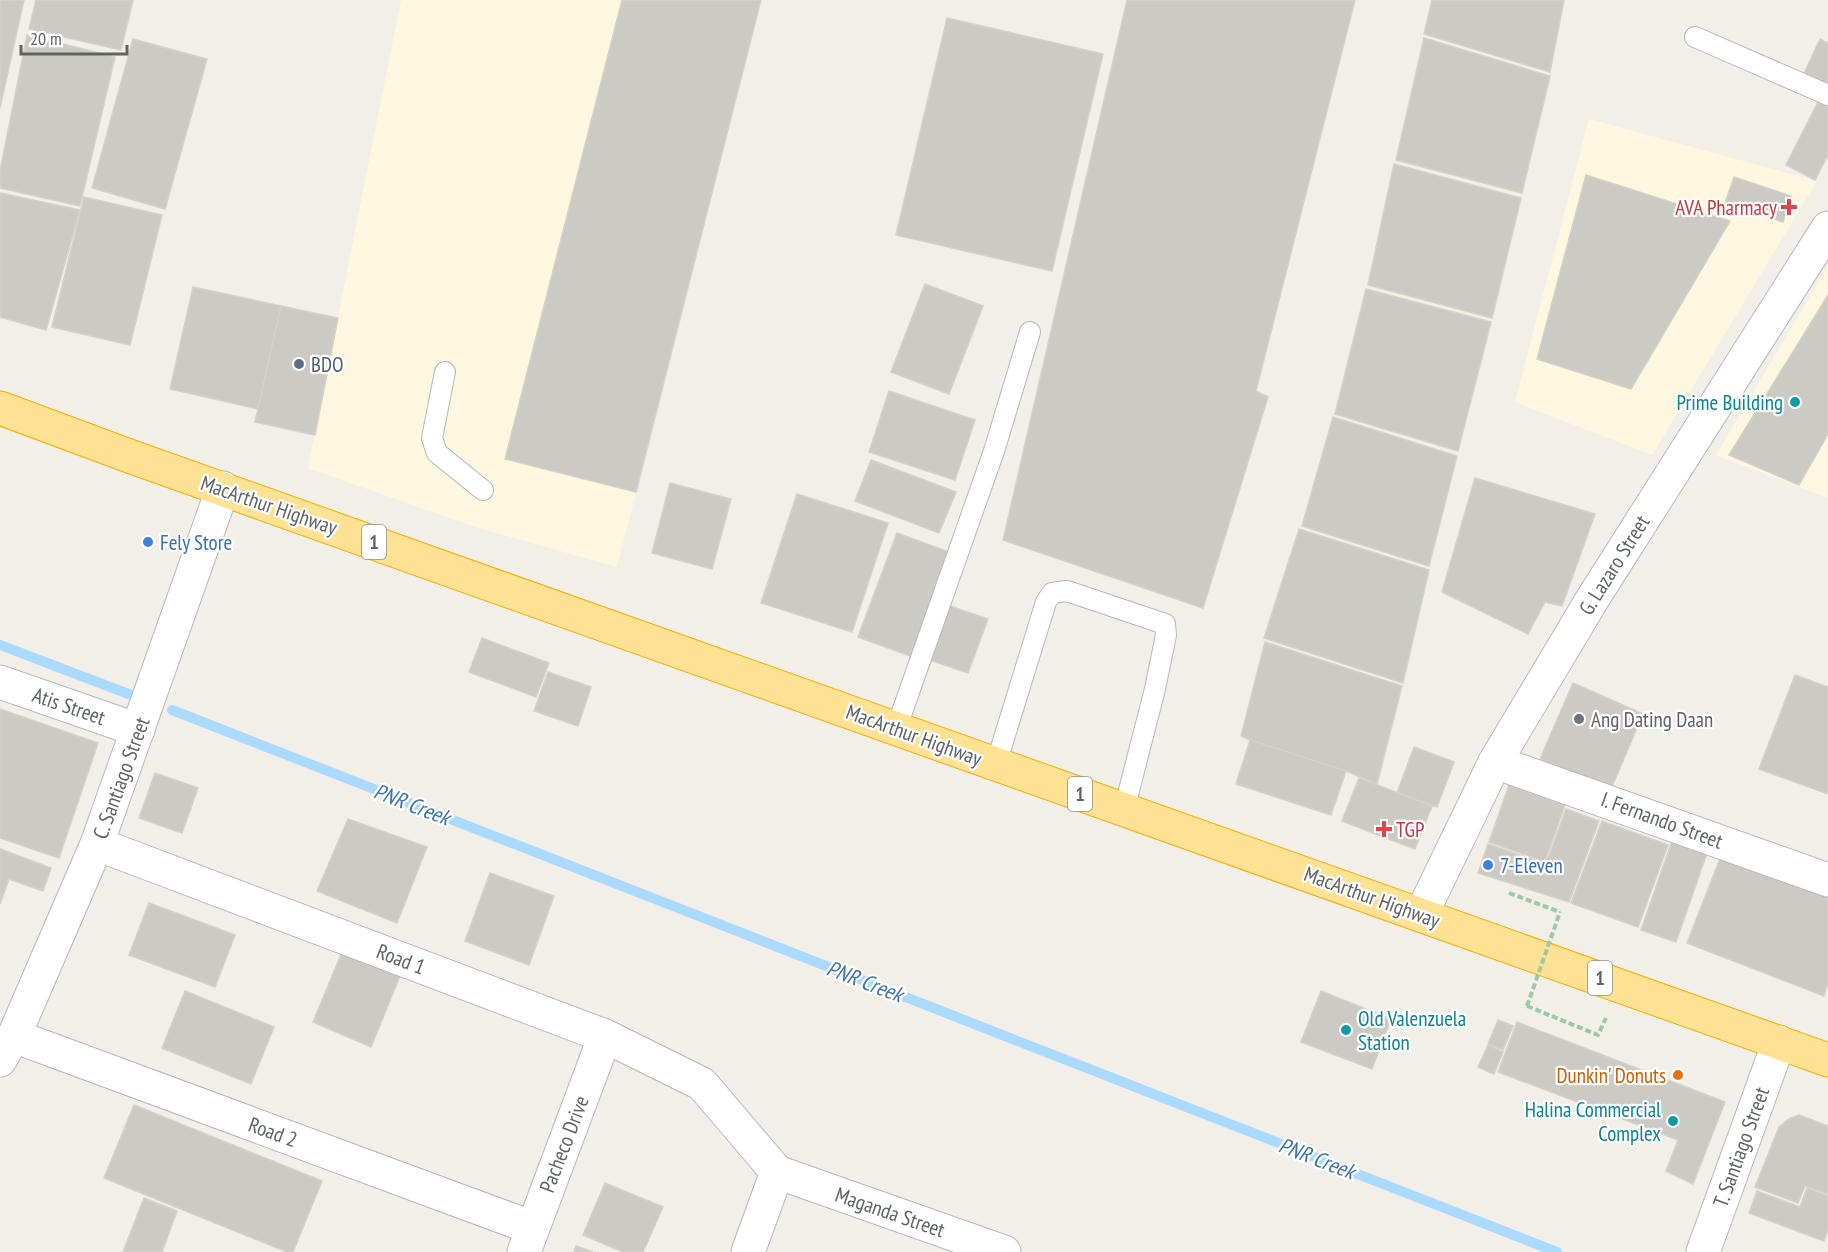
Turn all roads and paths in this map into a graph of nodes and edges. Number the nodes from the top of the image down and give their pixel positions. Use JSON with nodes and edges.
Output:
{"nodes":[{"id":1,"x":1695,"y":37,"type":"dead end"},
{"id":2,"x":1828,"y":95,"type":"edge"},
{"id":3,"x":1828,"y":228,"type":"edge"},
{"id":4,"x":1030,"y":332,"type":"dead end"},
{"id":5,"x":445,"y":372,"type":"dead end"},
{"id":6,"x":0,"y":408,"type":"edge"},
{"id":7,"x":223,"y":489,"type":"junction"},
{"id":8,"x":483,"y":490,"type":"dead end"},
{"id":9,"x":0,"y":682,"type":"edge"},
{"id":10,"x":896,"y":729,"type":"junction"},
{"id":11,"x":138,"y":730,"type":"junction"},
{"id":12,"x":1495,"y":762,"type":"junction"},
{"id":13,"x":996,"y":765,"type":"junction"},
{"id":14,"x":1124,"y":810,"type":"junction"},
{"id":15,"x":97,"y":844,"type":"junction"},
{"id":16,"x":1828,"y":880,"type":"edge"},
{"id":17,"x":1509,"y":893,"type":"dead end"},
{"id":18,"x":1421,"y":915,"type":"junction"},
{"id":19,"x":1598,"y":1035,"type":"dead end"},
{"id":20,"x":605,"y":1036,"type":"junction"},
{"id":21,"x":1779,"y":1042,"type":"junction"},
{"id":22,"x":7,"y":1048,"type":"edge"},
{"id":23,"x":1828,"y":1060,"type":"edge"},
{"id":24,"x":777,"y":1172,"type":"junction"},
{"id":25,"x":528,"y":1240,"type":"edge"},
{"id":26,"x":748,"y":1252,"type":"edge"},
{"id":27,"x":1001,"y":1252,"type":"edge"},
{"id":28,"x":1703,"y":1252,"type":"edge"}],
"edges":[{"from":1,"to":2,"type":"lane"},
{"from":3,"to":12,"type":"street","name":"G. Lazaro Street"},
{"from":4,"to":10,"type":"lane"},
{"from":5,"to":8,"type":"lane"},
{"from":6,"to":7,"type":"highway","name":"MacArthur Highway","number":"1"},
{"from":7,"to":10,"type":"highway","name":"MacArthur Highway","number":"1"},
{"from":7,"to":11,"type":"street","name":"C. Santiago Street"},
{"from":9,"to":11,"type":"street","name":"Atis Street"},
{"from":10,"to":13,"type":"highway","name":"MacArthur Highway","number":"1"},
{"from":11,"to":15,"type":"street","name":"C. Santiago Street"},
{"from":12,"to":16,"type":"street","name":"I. Fernando Street"},
{"from":12,"to":18,"type":"street","name":"G. Lazaro Street"},
{"from":13,"to":14,"type":"highway","name":"MacArthur Highway","number":"1"},
{"from":13,"to":14,"type":"lane"},
{"from":14,"to":18,"type":"highway","name":"MacArthur Highway","number":"1"},
{"from":15,"to":20,"type":"street","name":"Road 1"},
{"from":15,"to":22,"type":"street","name":"C. Santiago Street"},
{"from":17,"to":19,"type":"path","bridge":true},
{"from":18,"to":21,"type":"highway","name":"MacArthur Highway","number":"1"},
{"from":20,"to":24,"type":"street","name":"Road 1"},
{"from":20,"to":25,"type":"street","name":"Pacheco Drive"},
{"from":21,"to":23,"type":"highway","name":"MacArthur Highway","number":"1"},
{"from":21,"to":28,"type":"street","name":"T. Santiago Street"},
{"from":22,"to":25,"type":"street","name":"Road 2"},
{"from":24,"to":26,"type":"street"},
{"from":24,"to":27,"type":"street","name":"Maganda Street"}]}
